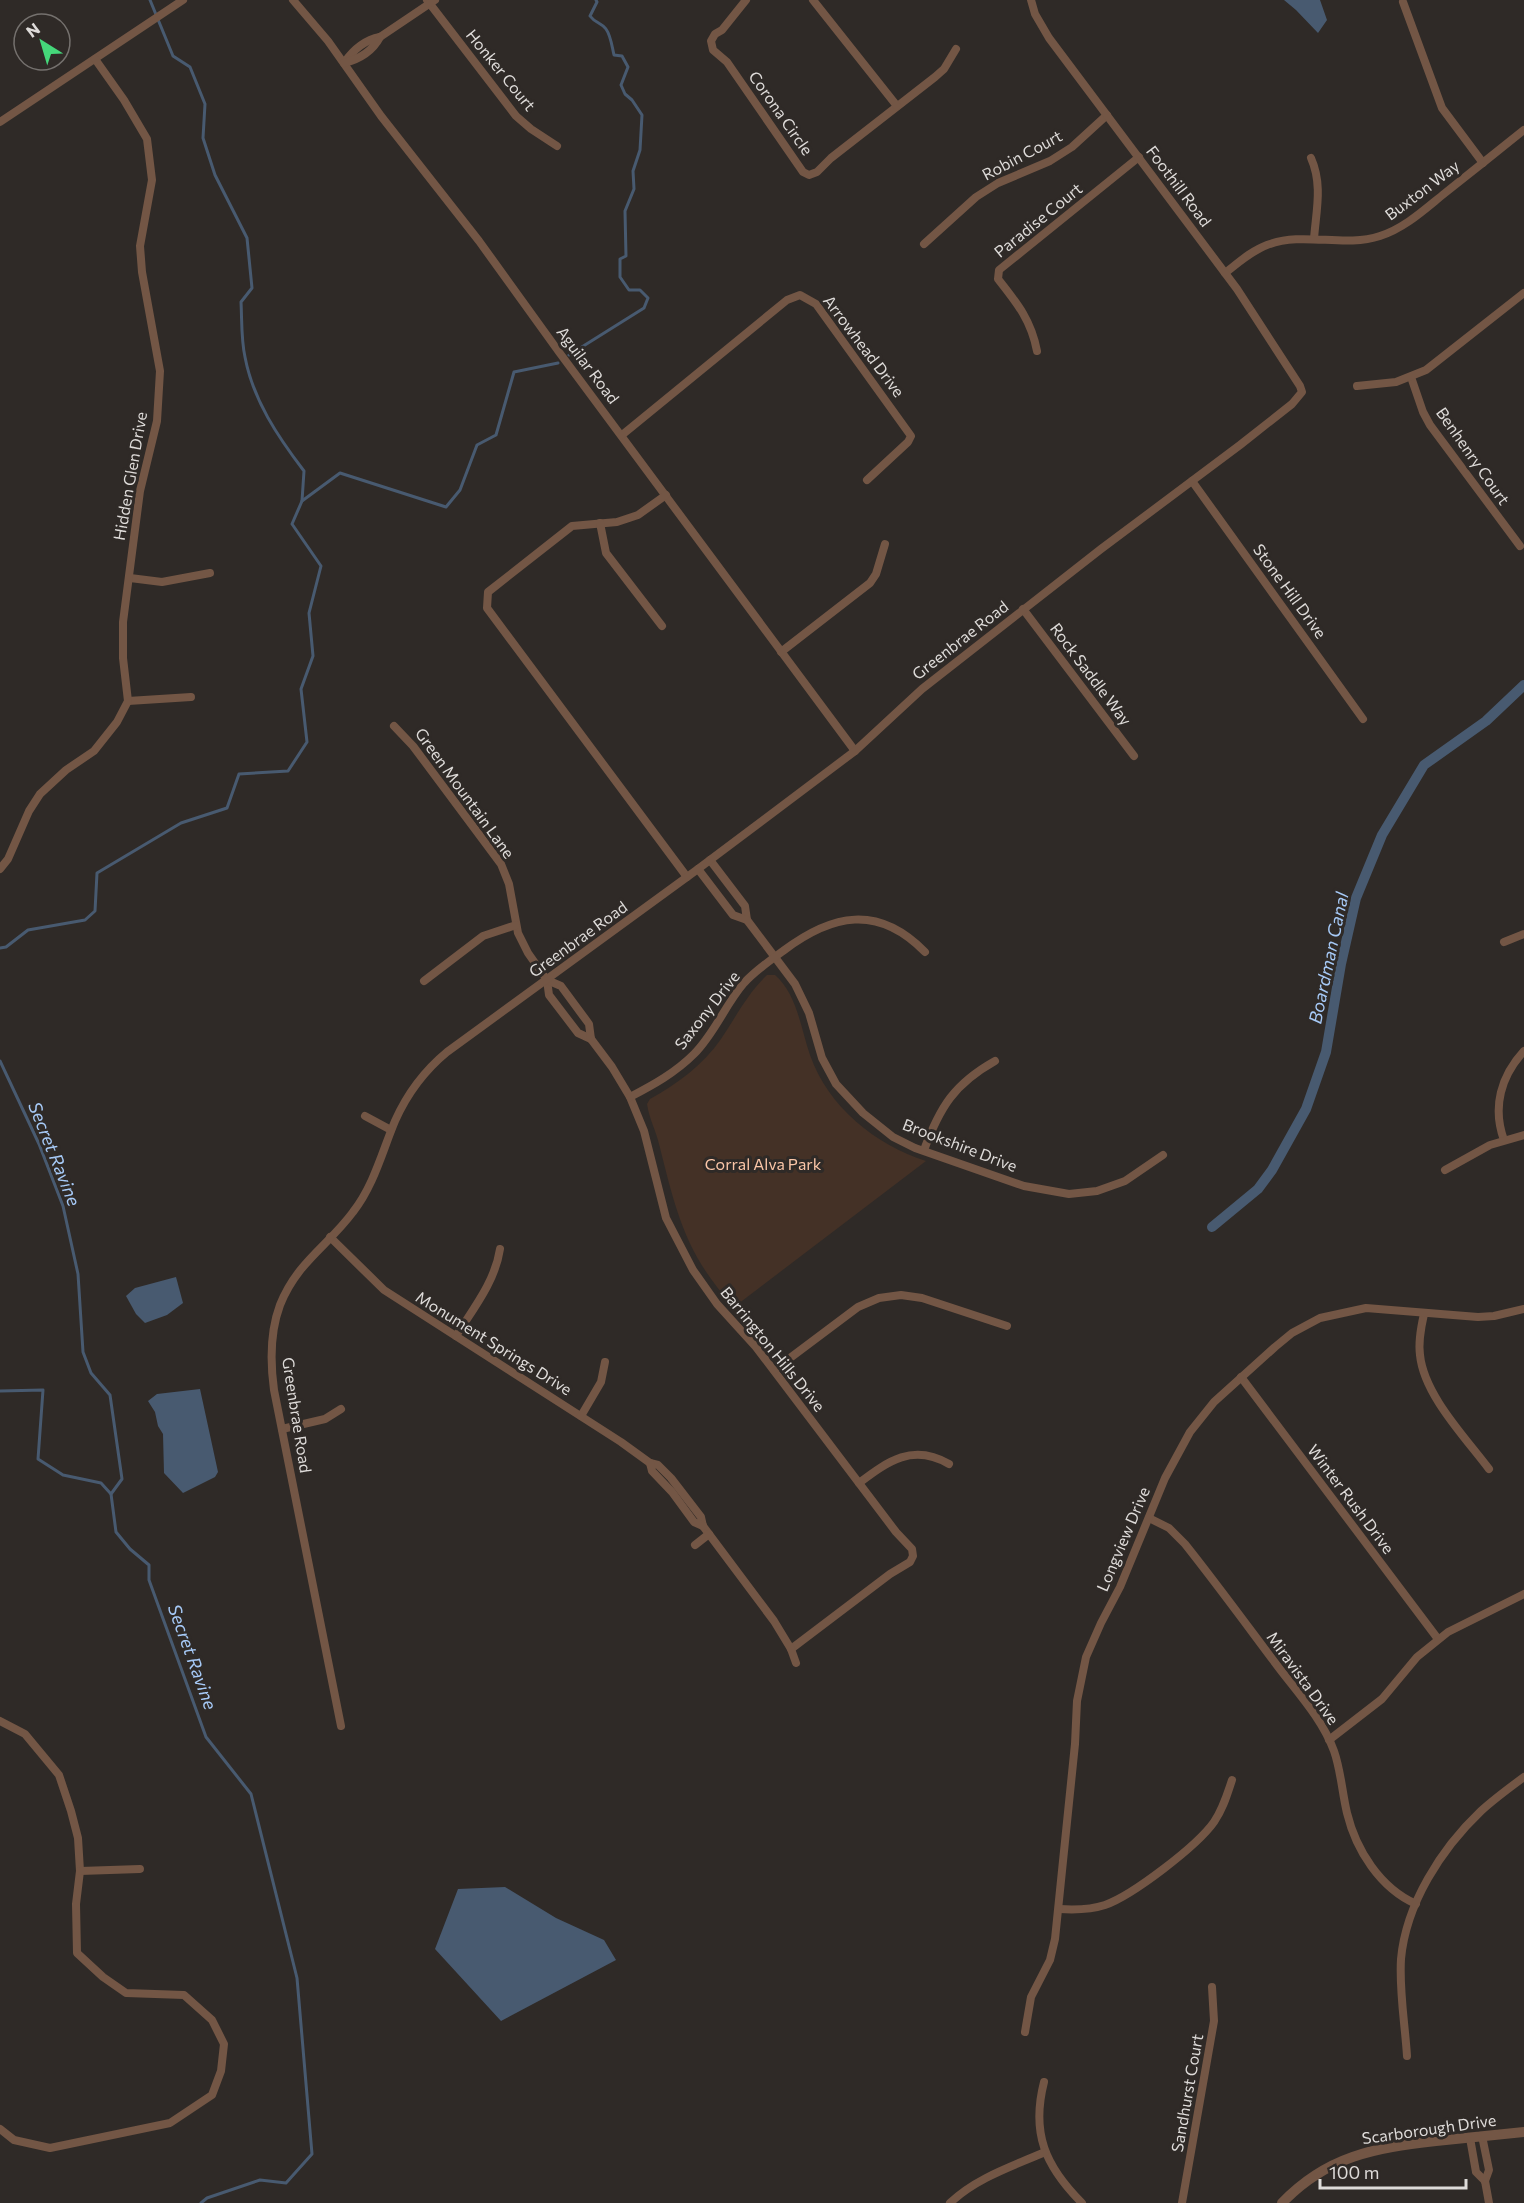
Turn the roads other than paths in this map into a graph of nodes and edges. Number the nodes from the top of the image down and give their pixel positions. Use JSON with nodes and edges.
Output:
{"nodes":[{"id":1,"x":183,"y":0,"type":"edge"},
{"id":2,"x":293,"y":0,"type":"edge"},
{"id":3,"x":746,"y":0,"type":"edge"},
{"id":4,"x":813,"y":0,"type":"edge"},
{"id":5,"x":1031,"y":0,"type":"edge"},
{"id":6,"x":431,"y":1,"type":"edge"},
{"id":7,"x":1403,"y":2,"type":"dead end"},
{"id":8,"x":956,"y":50,"type":"dead end"},
{"id":9,"x":98,"y":56,"type":"junction"},
{"id":10,"x":344,"y":63,"type":"junction"},
{"id":11,"x":897,"y":106,"type":"junction"},
{"id":12,"x":1107,"y":115,"type":"junction"},
{"id":13,"x":0,"y":122,"type":"edge"},
{"id":14,"x":1524,"y":130,"type":"edge"},
{"id":15,"x":557,"y":146,"type":"dead end"},
{"id":16,"x":1139,"y":157,"type":"junction"},
{"id":17,"x":1311,"y":158,"type":"dead end"},
{"id":18,"x":1483,"y":163,"type":"junction"},
{"id":19,"x":1314,"y":239,"type":"junction"},
{"id":20,"x":924,"y":244,"type":"dead end"},
{"id":21,"x":1225,"y":273,"type":"junction"},
{"id":22,"x":1522,"y":298,"type":"edge"},
{"id":23,"x":1037,"y":351,"type":"dead end"},
{"id":24,"x":1411,"y":377,"type":"junction"},
{"id":25,"x":1357,"y":386,"type":"dead end"},
{"id":26,"x":1302,"y":393,"type":"joint"},
{"id":27,"x":622,"y":435,"type":"junction"},
{"id":28,"x":867,"y":480,"type":"dead end"},
{"id":29,"x":1192,"y":481,"type":"junction"},
{"id":30,"x":666,"y":495,"type":"junction"},
{"id":31,"x":600,"y":523,"type":"junction"},
{"id":32,"x":885,"y":544,"type":"dead end"},
{"id":33,"x":1520,"y":546,"type":"dead end"},
{"id":34,"x":210,"y":573,"type":"dead end"},
{"id":35,"x":130,"y":578,"type":"junction"},
{"id":36,"x":1023,"y":609,"type":"junction"},
{"id":37,"x":662,"y":626,"type":"dead end"},
{"id":38,"x":781,"y":652,"type":"junction"},
{"id":39,"x":191,"y":697,"type":"dead end"},
{"id":40,"x":128,"y":701,"type":"junction"},
{"id":41,"x":1364,"y":719,"type":"dead end"},
{"id":42,"x":394,"y":726,"type":"dead end"},
{"id":43,"x":855,"y":751,"type":"junction"},
{"id":44,"x":1134,"y":756,"type":"dead end"},
{"id":45,"x":710,"y":860,"type":"junction"},
{"id":46,"x":0,"y":869,"type":"edge"},
{"id":47,"x":698,"y":869,"type":"junction"},
{"id":48,"x":687,"y":877,"type":"junction"},
{"id":49,"x":747,"y":920,"type":"junction"},
{"id":50,"x":516,"y":925,"type":"junction"},
{"id":51,"x":1524,"y":934,"type":"edge"},
{"id":52,"x":1504,"y":942,"type":"dead end"},
{"id":53,"x":925,"y":952,"type":"dead end"},
{"id":54,"x":775,"y":957,"type":"junction"},
{"id":55,"x":547,"y":980,"type":"junction"},
{"id":56,"x":424,"y":981,"type":"dead end"},
{"id":57,"x":591,"y":1039,"type":"junction"},
{"id":58,"x":1524,"y":1051,"type":"edge"},
{"id":59,"x":995,"y":1061,"type":"dead end"},
{"id":60,"x":630,"y":1097,"type":"junction"},
{"id":61,"x":365,"y":1116,"type":"dead end"},
{"id":62,"x":392,"y":1130,"type":"junction"},
{"id":63,"x":1524,"y":1135,"type":"edge"},
{"id":64,"x":1504,"y":1140,"type":"junction"},
{"id":65,"x":924,"y":1150,"type":"junction"},
{"id":66,"x":1163,"y":1155,"type":"dead end"},
{"id":67,"x":1445,"y":1170,"type":"dead end"},
{"id":68,"x":330,"y":1237,"type":"junction"},
{"id":69,"x":500,"y":1249,"type":"dead end"},
{"id":70,"x":1524,"y":1309,"type":"edge"},
{"id":71,"x":1424,"y":1314,"type":"junction"},
{"id":72,"x":1007,"y":1326,"type":"dead end"},
{"id":73,"x":456,"y":1336,"type":"junction"},
{"id":74,"x":605,"y":1362,"type":"dead end"},
{"id":75,"x":774,"y":1370,"type":"junction"},
{"id":76,"x":1241,"y":1377,"type":"junction"},
{"id":77,"x":341,"y":1409,"type":"dead end"},
{"id":78,"x":581,"y":1416,"type":"junction"},
{"id":79,"x":282,"y":1429,"type":"junction"},
{"id":80,"x":949,"y":1464,"type":"dead end"},
{"id":81,"x":1489,"y":1469,"type":"dead end"},
{"id":82,"x":859,"y":1483,"type":"junction"},
{"id":83,"x":1149,"y":1518,"type":"junction"},
{"id":84,"x":709,"y":1534,"type":"junction"},
{"id":85,"x":694,"y":1545,"type":"dead end"},
{"id":86,"x":1524,"y":1594,"type":"edge"},
{"id":87,"x":1438,"y":1639,"type":"junction"},
{"id":88,"x":791,"y":1648,"type":"junction"},
{"id":89,"x":796,"y":1663,"type":"dead end"},
{"id":90,"x":0,"y":1721,"type":"edge"},
{"id":91,"x":341,"y":1726,"type":"dead end"},
{"id":92,"x":1329,"y":1740,"type":"junction"},
{"id":93,"x":1524,"y":1777,"type":"edge"},
{"id":94,"x":1232,"y":1780,"type":"dead end"},
{"id":95,"x":140,"y":1869,"type":"dead end"},
{"id":96,"x":80,"y":1871,"type":"junction"},
{"id":97,"x":1416,"y":1904,"type":"junction"},
{"id":98,"x":1059,"y":1908,"type":"junction"},
{"id":99,"x":1212,"y":1987,"type":"dead end"},
{"id":100,"x":1025,"y":2032,"type":"dead end"},
{"id":101,"x":1407,"y":2056,"type":"dead end"},
{"id":102,"x":1044,"y":2082,"type":"dead end"},
{"id":103,"x":0,"y":2130,"type":"edge"},
{"id":104,"x":1524,"y":2132,"type":"edge"},
{"id":105,"x":1482,"y":2136,"type":"junction"},
{"id":106,"x":1470,"y":2138,"type":"junction"},
{"id":107,"x":1046,"y":2152,"type":"junction"},
{"id":108,"x":1485,"y":2181,"type":"junction"},
{"id":109,"x":950,"y":2203,"type":"edge"},
{"id":110,"x":1082,"y":2203,"type":"edge"},
{"id":111,"x":1182,"y":2203,"type":"edge"},
{"id":112,"x":1282,"y":2203,"type":"edge"},
{"id":113,"x":1489,"y":2203,"type":"edge"}],
"edges":[{"from":1,"to":9,"type":"street"},
{"from":2,"to":10,"type":"street","name":"Aguilar Road"},
{"from":3,"to":11,"type":"street","name":"Corona Circle"},
{"from":4,"to":11,"type":"street"},
{"from":5,"to":12,"type":"street","name":"Foothill Road"},
{"from":6,"to":10,"type":"street"},
{"from":6,"to":15,"type":"street","name":"Honker Court"},
{"from":7,"to":18,"type":"street"},
{"from":8,"to":11,"type":"street","name":"Corona Circle"},
{"from":9,"to":13,"type":"street"},
{"from":9,"to":35,"type":"street","name":"Hidden Glen Drive"},
{"from":10,"to":27,"type":"street","name":"Aguilar Road"},
{"from":12,"to":16,"type":"street","name":"Foothill Road"},
{"from":12,"to":20,"type":"street","name":"Robin Court"},
{"from":14,"to":18,"type":"street","name":"Buxton Way"},
{"from":16,"to":21,"type":"street","name":"Foothill Road"},
{"from":16,"to":23,"type":"street","name":"Paradise Court"},
{"from":17,"to":19,"type":"street"},
{"from":18,"to":19,"type":"street","name":"Buxton Way"},
{"from":19,"to":21,"type":"street","name":"Buxton Way"},
{"from":21,"to":26,"type":"street","name":"Foothill Road"},
{"from":22,"to":24,"type":"street"},
{"from":24,"to":25,"type":"street"},
{"from":24,"to":33,"type":"street","name":"Benhenry Court"},
{"from":26,"to":29,"type":"street","name":"Greenbrae Road"},
{"from":27,"to":28,"type":"street","name":"Arrowhead Drive"},
{"from":27,"to":30,"type":"street","name":"Aguilar Road"},
{"from":29,"to":36,"type":"street","name":"Greenbrae Road"},
{"from":29,"to":41,"type":"street","name":"Stone Hill Drive"},
{"from":30,"to":31,"type":"street"},
{"from":30,"to":38,"type":"street","name":"Aguilar Road"},
{"from":31,"to":37,"type":"street"},
{"from":31,"to":48,"type":"street"},
{"from":32,"to":38,"type":"street"},
{"from":34,"to":35,"type":"street"},
{"from":35,"to":40,"type":"street","name":"Hidden Glen Drive"},
{"from":36,"to":43,"type":"street","name":"Greenbrae Road"},
{"from":36,"to":44,"type":"street","name":"Rock Saddle Way"},
{"from":38,"to":43,"type":"street","name":"Aguilar Road"},
{"from":39,"to":40,"type":"street"},
{"from":40,"to":46,"type":"street"},
{"from":42,"to":50,"type":"street","name":"Green Mountain Lane"},
{"from":43,"to":45,"type":"street","name":"Greenbrae Road"},
{"from":45,"to":47,"type":"street","name":"Greenbrae Road"},
{"from":45,"to":49,"type":"street","name":"Brookshire Drive"},
{"from":47,"to":48,"type":"street","name":"Greenbrae Road"},
{"from":47,"to":49,"type":"street","name":"Brookshire Drive"},
{"from":48,"to":55,"type":"street","name":"Greenbrae Road"},
{"from":49,"to":54,"type":"street","name":"Brookshire Drive"},
{"from":50,"to":55,"type":"street","name":"Green Mountain Lane"},
{"from":50,"to":56,"type":"street"},
{"from":51,"to":52,"type":"street"},
{"from":53,"to":54,"type":"street","name":"Saxony Drive"},
{"from":54,"to":60,"type":"street","name":"Saxony Drive"},
{"from":54,"to":65,"type":"street","name":"Brookshire Drive"},
{"from":55,"to":57,"type":"street","name":"Barrington Hills Drive"},
{"from":55,"to":57,"type":"street","name":"Barrington Hills Drive"},
{"from":55,"to":62,"type":"street","name":"Greenbrae Road"},
{"from":57,"to":60,"type":"street","name":"Barrington Hills Drive"},
{"from":58,"to":64,"type":"street"},
{"from":59,"to":65,"type":"street"},
{"from":60,"to":75,"type":"street","name":"Barrington Hills Drive"},
{"from":61,"to":62,"type":"street"},
{"from":62,"to":68,"type":"street","name":"Greenbrae Road"},
{"from":63,"to":64,"type":"street"},
{"from":64,"to":67,"type":"street"},
{"from":65,"to":66,"type":"street","name":"Brookshire Drive"},
{"from":68,"to":73,"type":"street","name":"Monument Springs Drive"},
{"from":68,"to":79,"type":"street","name":"Greenbrae Road"},
{"from":69,"to":73,"type":"street"},
{"from":70,"to":71,"type":"street","name":"Longview Drive"},
{"from":71,"to":76,"type":"street","name":"Longview Drive"},
{"from":71,"to":81,"type":"street"},
{"from":72,"to":75,"type":"street"},
{"from":73,"to":78,"type":"street","name":"Monument Springs Drive"},
{"from":74,"to":78,"type":"street"},
{"from":75,"to":82,"type":"street","name":"Barrington Hills Drive"},
{"from":76,"to":83,"type":"street","name":"Longview Drive"},
{"from":76,"to":87,"type":"street","name":"Winter Rush Drive"},
{"from":77,"to":79,"type":"street"},
{"from":78,"to":84,"type":"street","name":"Monument Springs Drive"},
{"from":79,"to":91,"type":"street","name":"Greenbrae Road"},
{"from":80,"to":82,"type":"street"},
{"from":82,"to":88,"type":"street","name":"Barrington Hills Drive"},
{"from":83,"to":92,"type":"street","name":"Miravista Drive"},
{"from":83,"to":98,"type":"street","name":"Longview Drive"},
{"from":84,"to":85,"type":"street"},
{"from":84,"to":88,"type":"street","name":"Monument Springs Drive"},
{"from":86,"to":87,"type":"street"},
{"from":87,"to":92,"type":"street"},
{"from":88,"to":89,"type":"street","name":"Monument Springs Drive"},
{"from":90,"to":96,"type":"street"},
{"from":92,"to":97,"type":"street","name":"Miravista Drive"},
{"from":93,"to":97,"type":"street"},
{"from":94,"to":98,"type":"street"},
{"from":95,"to":96,"type":"street"},
{"from":96,"to":103,"type":"street"},
{"from":97,"to":101,"type":"street"},
{"from":98,"to":100,"type":"street","name":"Longview Drive"},
{"from":99,"to":111,"type":"street","name":"Sandhurst Court"},
{"from":102,"to":107,"type":"street"},
{"from":104,"to":105,"type":"street","name":"Scarborough Drive"},
{"from":105,"to":106,"type":"street","name":"Scarborough Drive"},
{"from":105,"to":108,"type":"street"},
{"from":106,"to":108,"type":"street"},
{"from":106,"to":112,"type":"street","name":"Scarborough Drive"},
{"from":107,"to":109,"type":"street"},
{"from":107,"to":110,"type":"street"},
{"from":108,"to":113,"type":"street"}]}
